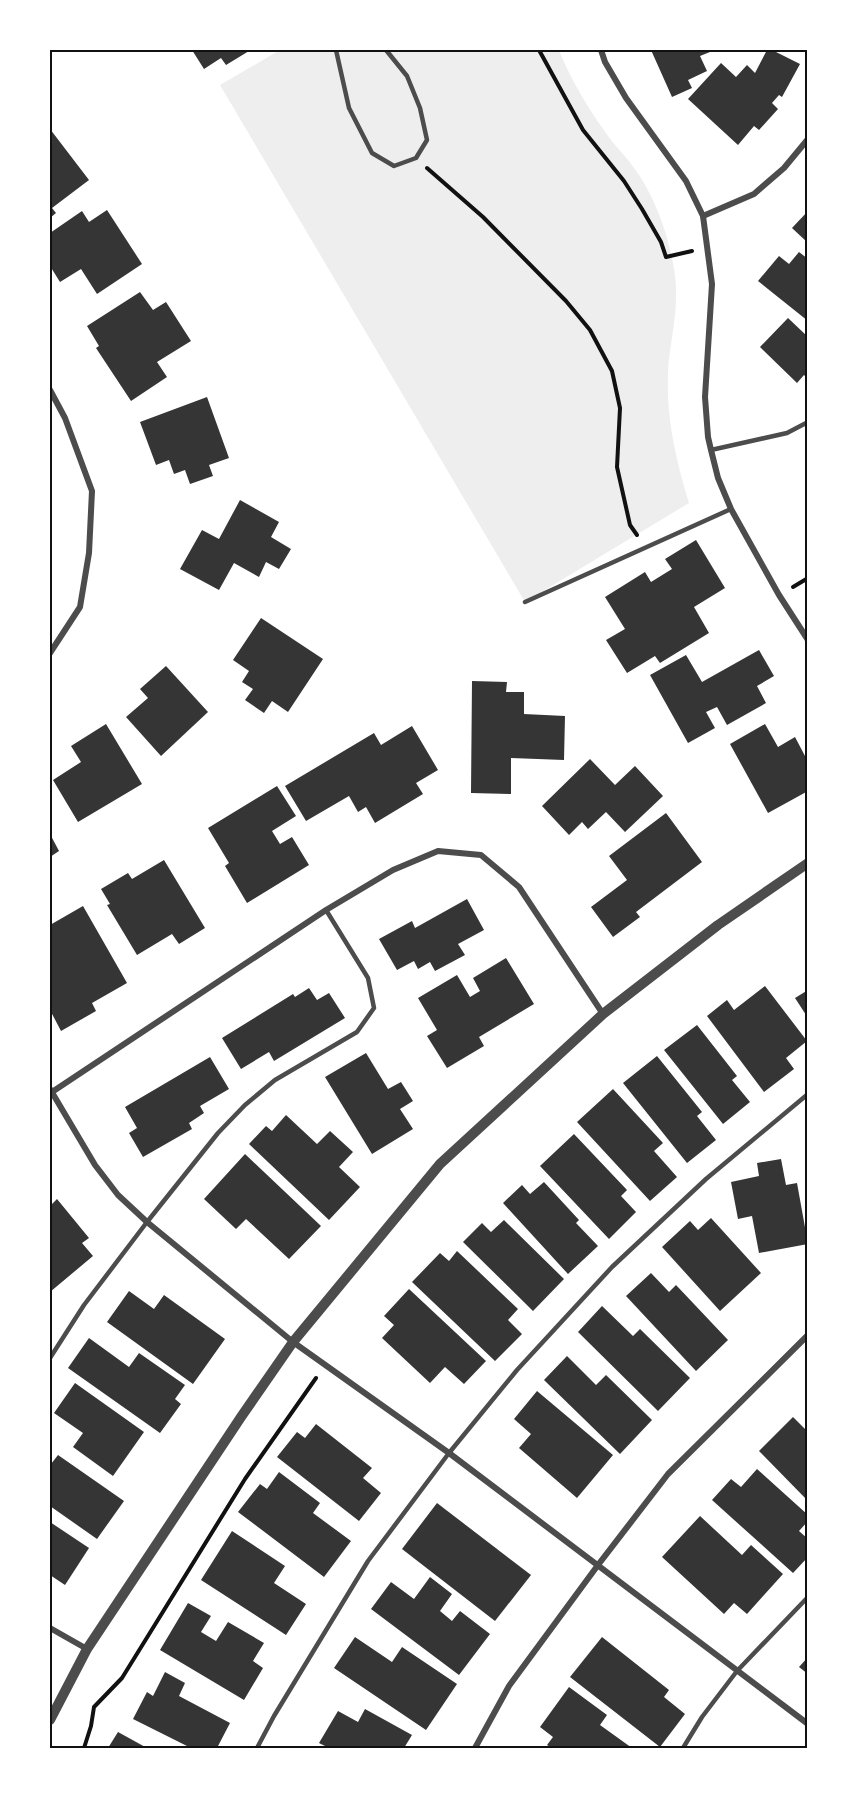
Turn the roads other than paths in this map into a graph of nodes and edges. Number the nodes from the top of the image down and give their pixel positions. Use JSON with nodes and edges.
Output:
{"nodes":[{"id":1,"x":336,"y":50,"type":"edge"},
{"id":2,"x":386,"y":50,"type":"edge"},
{"id":3,"x":601,"y":50,"type":"edge"},
{"id":4,"x":807,"y":139,"type":"edge"},
{"id":5,"x":703,"y":216,"type":"junction"},
{"id":6,"x":50,"y":390,"type":"edge"},
{"id":7,"x":807,"y":422,"type":"edge"},
{"id":8,"x":711,"y":450,"type":"junction"},
{"id":9,"x":731,"y":509,"type":"junction"},
{"id":10,"x":525,"y":602,"type":"dead end"},
{"id":11,"x":807,"y":640,"type":"edge"},
{"id":12,"x":50,"y":653,"type":"edge"},
{"id":13,"x":807,"y":863,"type":"edge"},
{"id":14,"x":326,"y":910,"type":"junction"},
{"id":15,"x":603,"y":1014,"type":"junction"},
{"id":16,"x":51,"y":1090,"type":"edge"},
{"id":17,"x":807,"y":1094,"type":"edge"},
{"id":18,"x":147,"y":1222,"type":"junction"},
{"id":19,"x":807,"y":1335,"type":"edge"},
{"id":20,"x":292,"y":1342,"type":"junction"},
{"id":21,"x":50,"y":1358,"type":"edge"},
{"id":22,"x":449,"y":1453,"type":"junction"},
{"id":23,"x":598,"y":1565,"type":"junction"},
{"id":24,"x":807,"y":1597,"type":"edge"},
{"id":25,"x":50,"y":1628,"type":"edge"},
{"id":26,"x":87,"y":1649,"type":"junction"},
{"id":27,"x":738,"y":1671,"type":"junction"},
{"id":28,"x":50,"y":1720,"type":"edge"},
{"id":29,"x":807,"y":1724,"type":"edge"},
{"id":30,"x":257,"y":1749,"type":"edge"},
{"id":31,"x":475,"y":1749,"type":"edge"},
{"id":32,"x":683,"y":1749,"type":"edge"}],
"edges":[{"from":1,"to":2,"type":"lane"},
{"from":3,"to":5,"type":"street"},
{"from":4,"to":5,"type":"street"},
{"from":5,"to":8,"type":"street"},
{"from":6,"to":12,"type":"street"},
{"from":7,"to":8,"type":"lane"},
{"from":8,"to":9,"type":"street"},
{"from":9,"to":10,"type":"lane"},
{"from":9,"to":11,"type":"street"},
{"from":13,"to":15,"type":"street"},
{"from":14,"to":15,"type":"street"},
{"from":14,"to":16,"type":"street"},
{"from":14,"to":18,"type":"lane"},
{"from":15,"to":20,"type":"street"},
{"from":16,"to":18,"type":"street"},
{"from":17,"to":22,"type":"lane"},
{"from":18,"to":20,"type":"street"},
{"from":18,"to":21,"type":"lane"},
{"from":19,"to":23,"type":"street"},
{"from":20,"to":22,"type":"street"},
{"from":20,"to":26,"type":"street"},
{"from":22,"to":23,"type":"street"},
{"from":22,"to":30,"type":"lane"},
{"from":23,"to":27,"type":"street"},
{"from":23,"to":31,"type":"street"},
{"from":24,"to":27,"type":"lane"},
{"from":25,"to":26,"type":"street"},
{"from":26,"to":28,"type":"street"},
{"from":27,"to":29,"type":"street"},
{"from":27,"to":32,"type":"lane"}]}
